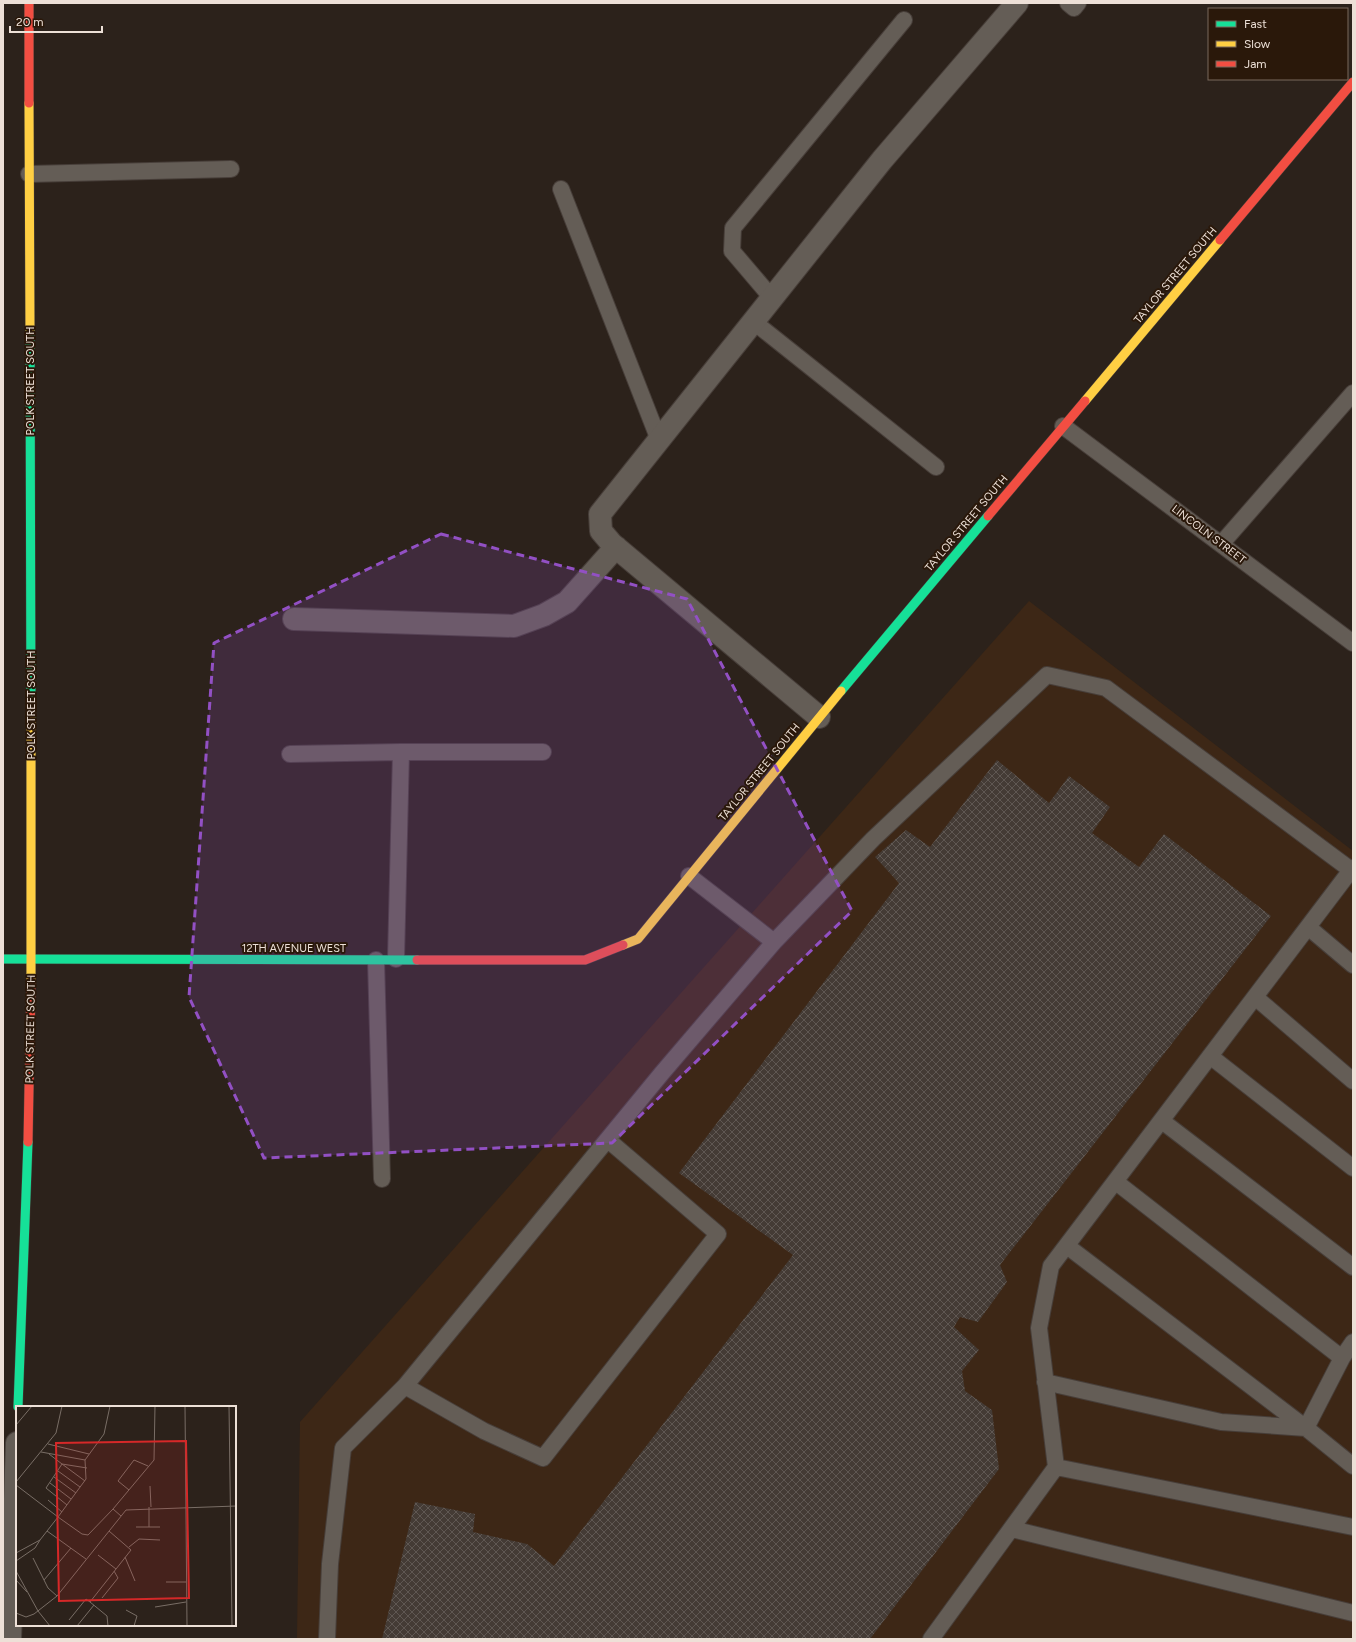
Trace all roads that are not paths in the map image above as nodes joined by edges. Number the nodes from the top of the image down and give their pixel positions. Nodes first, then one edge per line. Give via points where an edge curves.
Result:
1 (29, 3) edge
2 (1017, 3) edge
3 (1068, 3) edge
4 (1078, 3) edge
5 (904, 20) dead end
6 (1353, 82) edge
7 (231, 169) dead end
8 (29, 174) junction
9 (561, 190) dead end
10 (772, 298) junction
11 (754, 322) junction
12 (1353, 393) edge
13 (1063, 426) junction
14 (660, 440) junction
15 (936, 467) dead end
16 (1222, 544) junction
17 (616, 547) junction
18 (294, 619) dead end
19 (1353, 643) edge
20 (819, 717) junction
21 (401, 752) junction
22 (543, 752) dead end
23 (290, 754) dead end
24 (1352, 870) edge
25 (689, 876) junction
26 (1308, 927) junction
27 (774, 942) junction
28 (3, 959) edge
29 (32, 959) junction
30 (396, 959) junction
31 (376, 960) junction
32 (585, 960) joint
33 (1353, 965) edge
34 (1256, 997) junction
35 (1210, 1056) junction
36 (1353, 1081) edge
37 (1162, 1121) junction
38 (608, 1140) junction
39 (1353, 1168) edge
40 (382, 1180) dead end
41 (1116, 1182) junction
42 (1067, 1246) junction
43 (1353, 1267) edge
44 (1353, 1342) edge
45 (1342, 1358) junction
46 (1045, 1382) junction
47 (405, 1386) junction
48 (18, 1406) edge
49 (1306, 1428) junction
50 (1353, 1466) edge
51 (1056, 1467) junction
52 (16, 1471) edge
53 (1353, 1527) edge
54 (1012, 1529) junction
55 (1353, 1613) edge
56 (10, 1639) edge
57 (327, 1639) edge
58 (931, 1639) edge

1 - 8 street, POLK STREET SOUTH
2 - 10 street via 882,160
3 - 4 lane via 1074,8
5 - 10 lane via 733,228 732,251
6 - 13 street, TAYLOR STREET SOUTH
7 - 8 lane
8 - 29 street, POLK STREET SOUTH
9 - 14 lane
10 - 11 street
11 - 14 street
11 - 15 lane
12 - 16 lane
13 - 16 lane, LINCOLN STREET
13 - 20 street, TAYLOR STREET SOUTH
14 - 17 street via 600,514 602,531
16 - 19 lane, LINCOLN STREET
17 - 18 street via 567,602 544,615 514,626
17 - 20 street
20 - 25 street, TAYLOR STREET SOUTH
21 - 22 lane
21 - 23 lane
21 - 30 lane
24 - 26 lane
24 - 27 lane via 1106,688 1047,675 874,840
25 - 27 lane
25 - 32 street, TAYLOR STREET SOUTH via 638,939
26 - 33 lane
26 - 34 lane
27 - 38 lane
28 - 29 street, 12TH AVENUE WEST
29 - 31 street, 12TH AVENUE WEST
29 - 48 street, POLK STREET SOUTH
30 - 31 street, 12TH AVENUE WEST
30 - 32 street, 12TH AVENUE WEST
31 - 40 lane
34 - 35 lane
34 - 36 lane
35 - 37 lane
35 - 39 lane
37 - 41 lane
37 - 43 lane
38 - 47 lane
38 - 47 lane via 718,1234 543,1458 484,1431
41 - 42 lane
41 - 45 lane
42 - 46 lane via 1051,1266 1039,1328
42 - 49 lane
44 - 45 lane
45 - 49 lane
46 - 49 lane via 1221,1422
46 - 51 lane
47 - 57 lane via 343,1448 330,1564
49 - 50 lane
51 - 53 lane
51 - 54 lane
52 - 56 street
54 - 55 lane
54 - 58 lane

